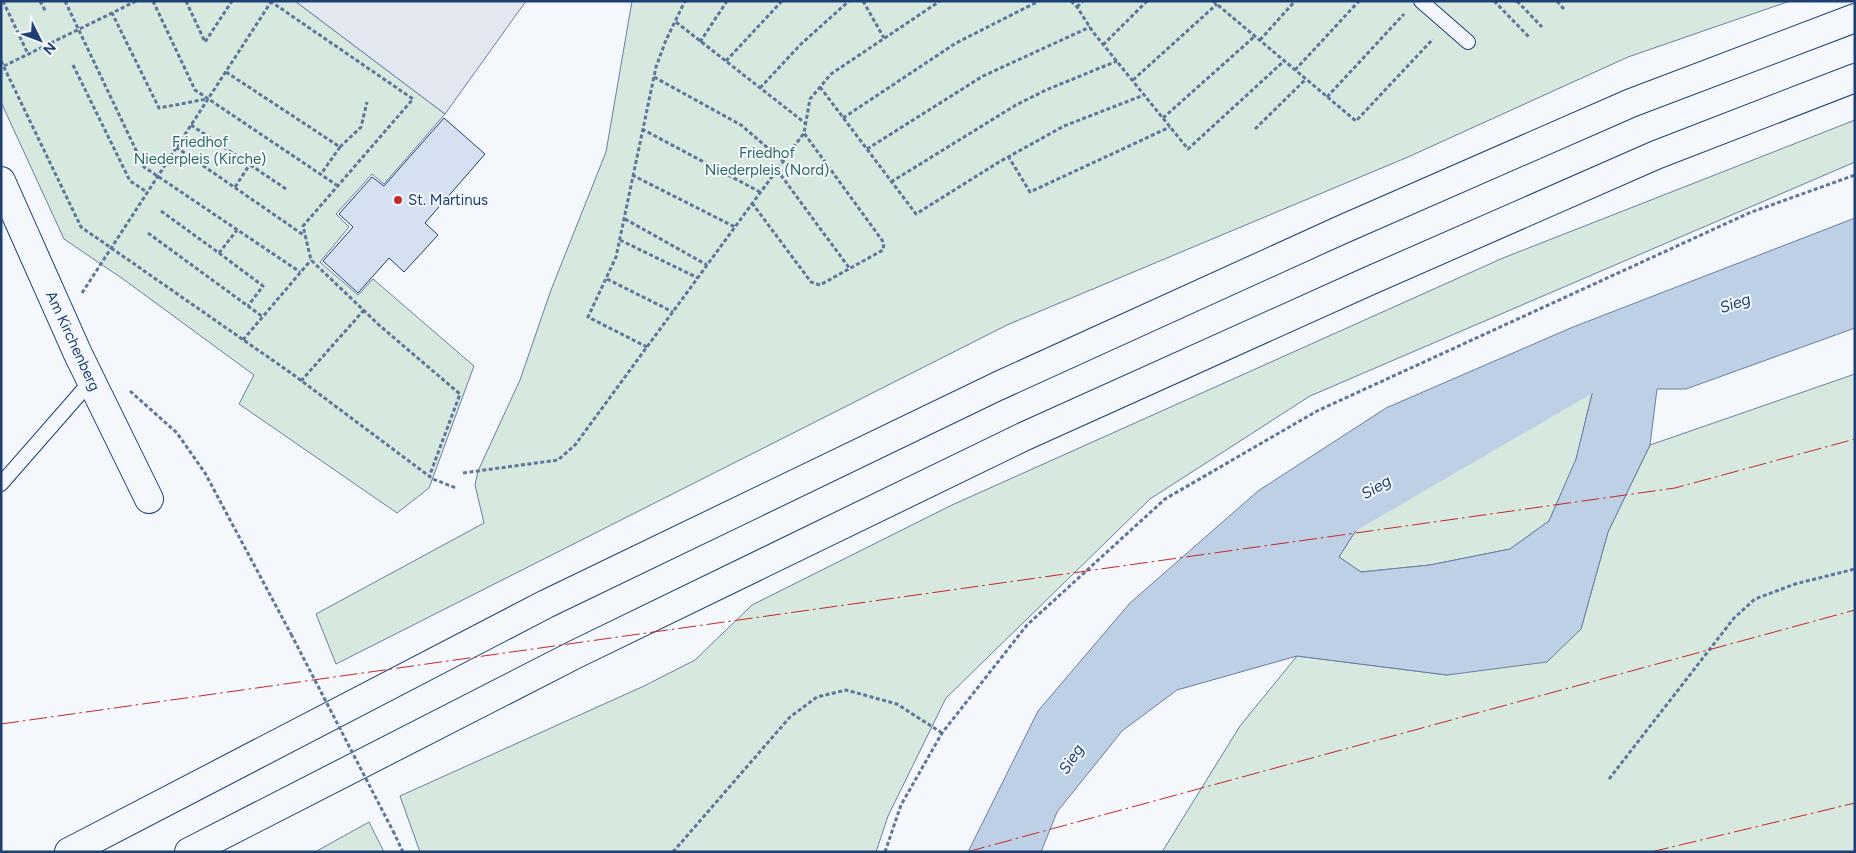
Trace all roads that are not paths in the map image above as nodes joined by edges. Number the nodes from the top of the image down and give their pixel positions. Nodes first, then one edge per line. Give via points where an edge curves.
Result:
1 (1416, 5) edge
2 (1855, 18) edge
3 (1468, 42) dead end
4 (1855, 78) edge
5 (1, 181) edge
6 (7, 204) edge
7 (91, 381) junction
8 (1, 484) edge
9 (149, 499) dead end
10 (69, 852) edge
11 (189, 852) edge

1 - 3 lane
2 - 10 main road via 1631,104 1341,230 998,386 546,604
4 - 11 main road via 1647,159 1025,436 576,654
5 - 6 main road, Am Kirchenberg
6 - 7 main road, Am Kirchenberg
7 - 8 lane
7 - 9 main road, Am Kirchenberg

